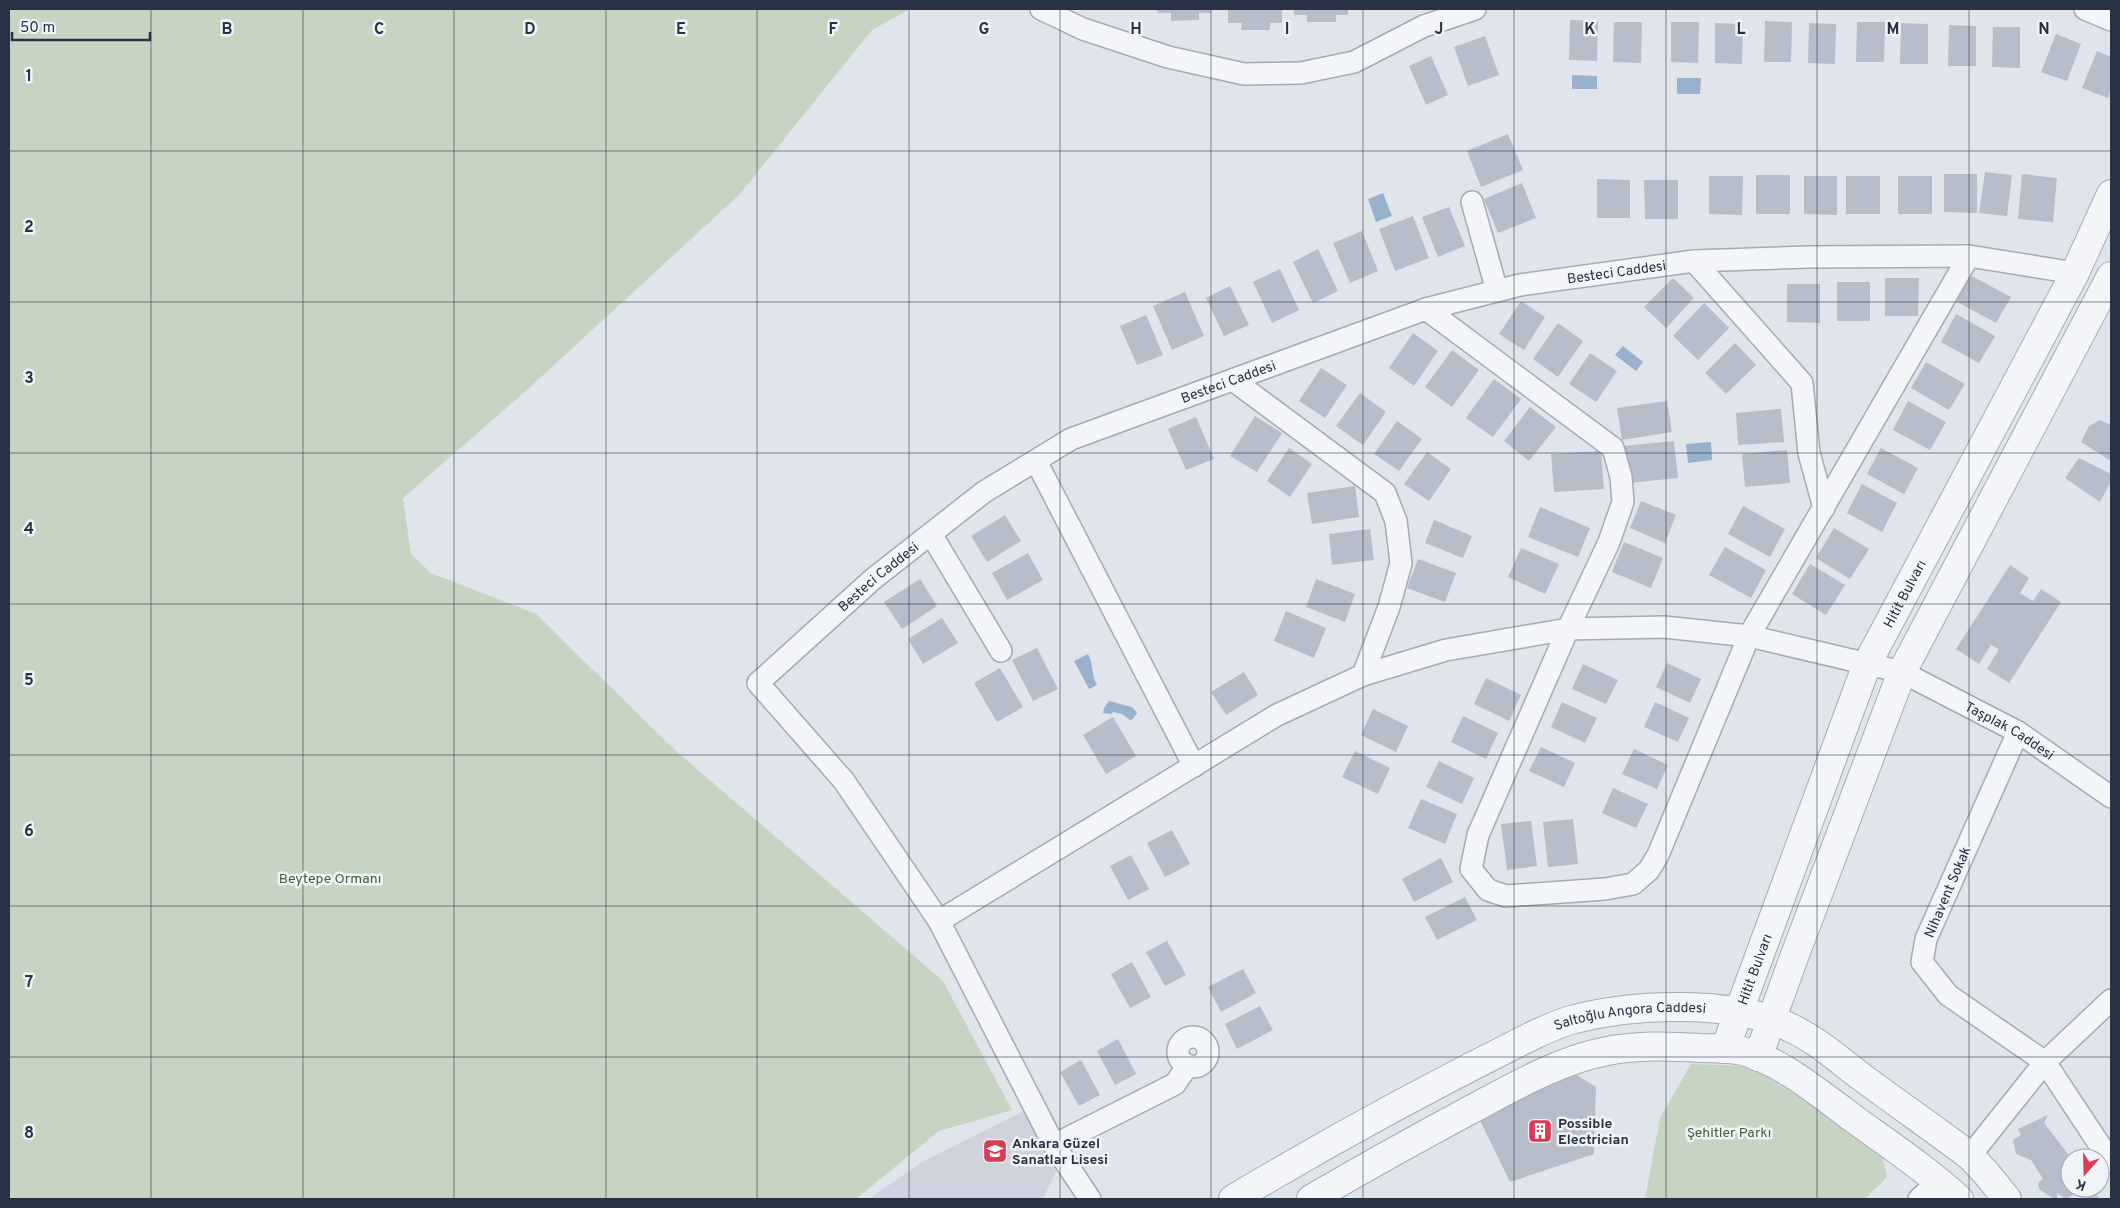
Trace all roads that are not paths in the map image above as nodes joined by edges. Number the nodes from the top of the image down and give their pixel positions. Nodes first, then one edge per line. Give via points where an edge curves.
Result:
1 (1041, 9) edge
2 (1474, 9) edge
3 (2085, 9) edge
4 (2111, 20) edge
5 (2111, 194) edge
6 (1472, 202) dead end
7 (1969, 256) junction
8 (1694, 261) junction
9 (2075, 273) junction
10 (2110, 282) edge
11 (1497, 291) junction
12 (1426, 309) junction
13 (1234, 380) junction
14 (1036, 460) junction
15 (1824, 508) junction
16 (931, 534) junction
17 (1568, 628) junction
18 (1749, 636) junction
19 (1001, 651) dead end
20 (1867, 664) junction
21 (1902, 672) junction
22 (1363, 675) junction
23 (2018, 732) junction
24 (1194, 766) junction
25 (2111, 797) edge
26 (939, 921) junction
27 (2111, 1000) edge
28 (1739, 1011) junction
29 (1771, 1019) junction
30 (1725, 1049) junction
31 (1758, 1057) junction
32 (2045, 1062) junction
33 (1188, 1066) dead end
34 (1054, 1145) junction
35 (1970, 1156) junction
36 (2111, 1162) edge
37 (1939, 1181) junction
38 (1090, 1199) edge
39 (1233, 1199) edge
40 (1311, 1199) edge
41 (1918, 1199) edge
42 (1959, 1199) edge
43 (2007, 1199) edge

1 - 2 street via 1083,29 1168,57 1244,74 1301,73 1354,62 1424,26
3 - 4 street
5 - 9 street, Hitit Bulvarı
6 - 11 street
7 - 8 street, Besteci Caddesi
7 - 9 street, Besteci Caddesi
7 - 15 street
8 - 11 street, Besteci Caddesi
8 - 15 street via 1802,383 1809,453
9 - 10 street
9 - 20 street, Hitit Bulvarı
10 - 21 street
11 - 12 street, Besteci Caddesi
12 - 13 street, Besteci Caddesi
12 - 17 street via 1613,448 1622,477 1623,502 1609,542
13 - 14 street, Besteci Caddesi via 1071,439
13 - 22 street via 1385,493 1396,521 1401,563 1389,607
14 - 16 street, Besteci Caddesi via 984,492
14 - 24 street
15 - 18 street
16 - 19 street
16 - 26 street, Besteci Caddesi via 873,579 758,683 844,782
17 - 18 street, Taşplak Caddesi via 1664,627
17 - 18 street via 1478,836 1471,869 1488,890 1506,896 1633,884 1649,870
17 - 22 street, Taşplak Caddesi via 1446,650
18 - 20 street, Taşplak Caddesi
20 - 21 street, Taşplak Caddesi
20 - 28 street, Hitit Bulvarı
21 - 23 street, Taşplak Caddesi
21 - 29 street
22 - 24 street, Taşplak Caddesi via 1277,715
23 - 25 street, Taşplak Caddesi
23 - 32 street, Nihavent Sokak via 1926,939 1922,962 1948,995
24 - 26 street, Taşplak Caddesi
26 - 34 street
27 - 32 street
28 - 29 street, Saltoğlu Angora Caddesi
28 - 30 street, Hitit Bulvarı
28 - 39 street, Saltoğlu Angora Caddesi via 1699,1008 1632,1010 1602,1013 1559,1024 1482,1061
29 - 31 street
29 - 35 street, Saltoğlu Angora Caddesi via 1793,1028 1822,1047
30 - 31 street, Saltoğlu Angora Caddesi
30 - 40 street, Saltoğlu Angora Caddesi via 1641,1046 1606,1051 1570,1062 1482,1103
31 - 37 street, Saltoğlu Angora Caddesi via 1821,1094
32 - 35 street
32 - 36 street
33 - 34 street via 1175,1084
34 - 38 street
35 - 37 street
35 - 43 street, Saltoğlu Angora Caddesi
37 - 41 street
37 - 42 street, Saltoğlu Angora Caddesi

